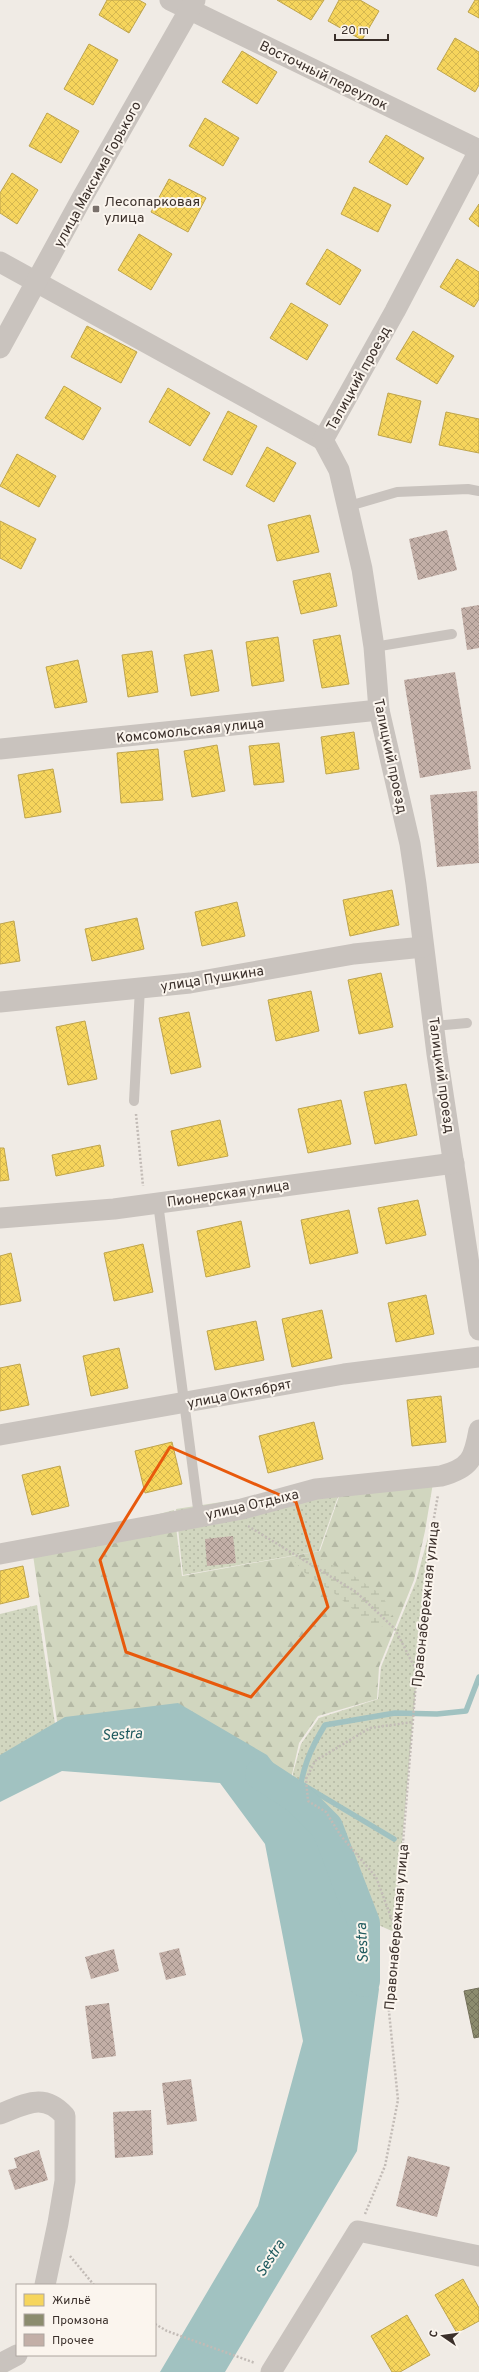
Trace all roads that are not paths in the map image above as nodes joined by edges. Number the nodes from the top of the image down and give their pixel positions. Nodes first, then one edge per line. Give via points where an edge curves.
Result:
1 (170, 0) edge
2 (192, 5) edge
3 (479, 150) edge
4 (0, 262) edge
5 (37, 283) junction
6 (0, 348) edge
7 (323, 440) junction
8 (479, 491) edge
9 (349, 506) junction
10 (452, 634) dead end
11 (374, 647) junction
12 (379, 710) junction
13 (0, 749) edge
14 (423, 947) junction
15 (140, 988) junction
16 (0, 1002) edge
17 (466, 1023) dead end
18 (434, 1026) junction
19 (134, 1101) road end
20 (454, 1163) junction
21 (151, 1204) junction
22 (0, 1218) edge
23 (479, 1330) edge
24 (479, 1357) edge
25 (184, 1403) junction
26 (479, 1430) edge
27 (0, 1435) edge
28 (199, 1516) junction
29 (0, 1554) edge
30 (0, 2114) edge
31 (479, 2256) edge
32 (45, 2284) edge
33 (16, 2356) edge
34 (0, 2364) edge
35 (271, 2372) edge

1 - 2 street, Восточный переулок
2 - 3 street, Восточный переулок
2 - 5 street, улица Максима Горького via 82,198
3 - 7 street, Талицкий проезд via 395,311
4 - 5 street
5 - 6 street, улица Максима Горького
5 - 7 street
7 - 9 street, Талицкий проезд via 339,470
8 - 9 lane via 468,489 397,492
9 - 11 street, Талицкий проезд
10 - 11 lane
11 - 12 street, Талицкий проезд
12 - 13 street, Комсомольская улица
12 - 14 street, Талицкий проезд via 410,844
14 - 15 street, улица Пушкина via 354,954 190,983
14 - 18 street, Талицкий проезд
15 - 16 street, улица Пушкина
15 - 19 lane
17 - 18 lane
18 - 20 street, Талицкий проезд
20 - 21 street, Пионерская улица
20 - 23 street, Талицкий проезд
21 - 22 street, Пионерская улица
21 - 25 lane
24 - 25 street, улица Октябрят via 344,1374
25 - 27 street, улица Октябрят
25 - 28 lane
26 - 28 street, улица Отдыха via 474,1456 457,1472 441,1476 316,1489 242,1509
28 - 29 street, улица Отдыха
30 - 32 street via 27,2104 45,2102 56,2105 65,2116 65,2181
31 - 35 street via 358,2231
33 - 34 street

